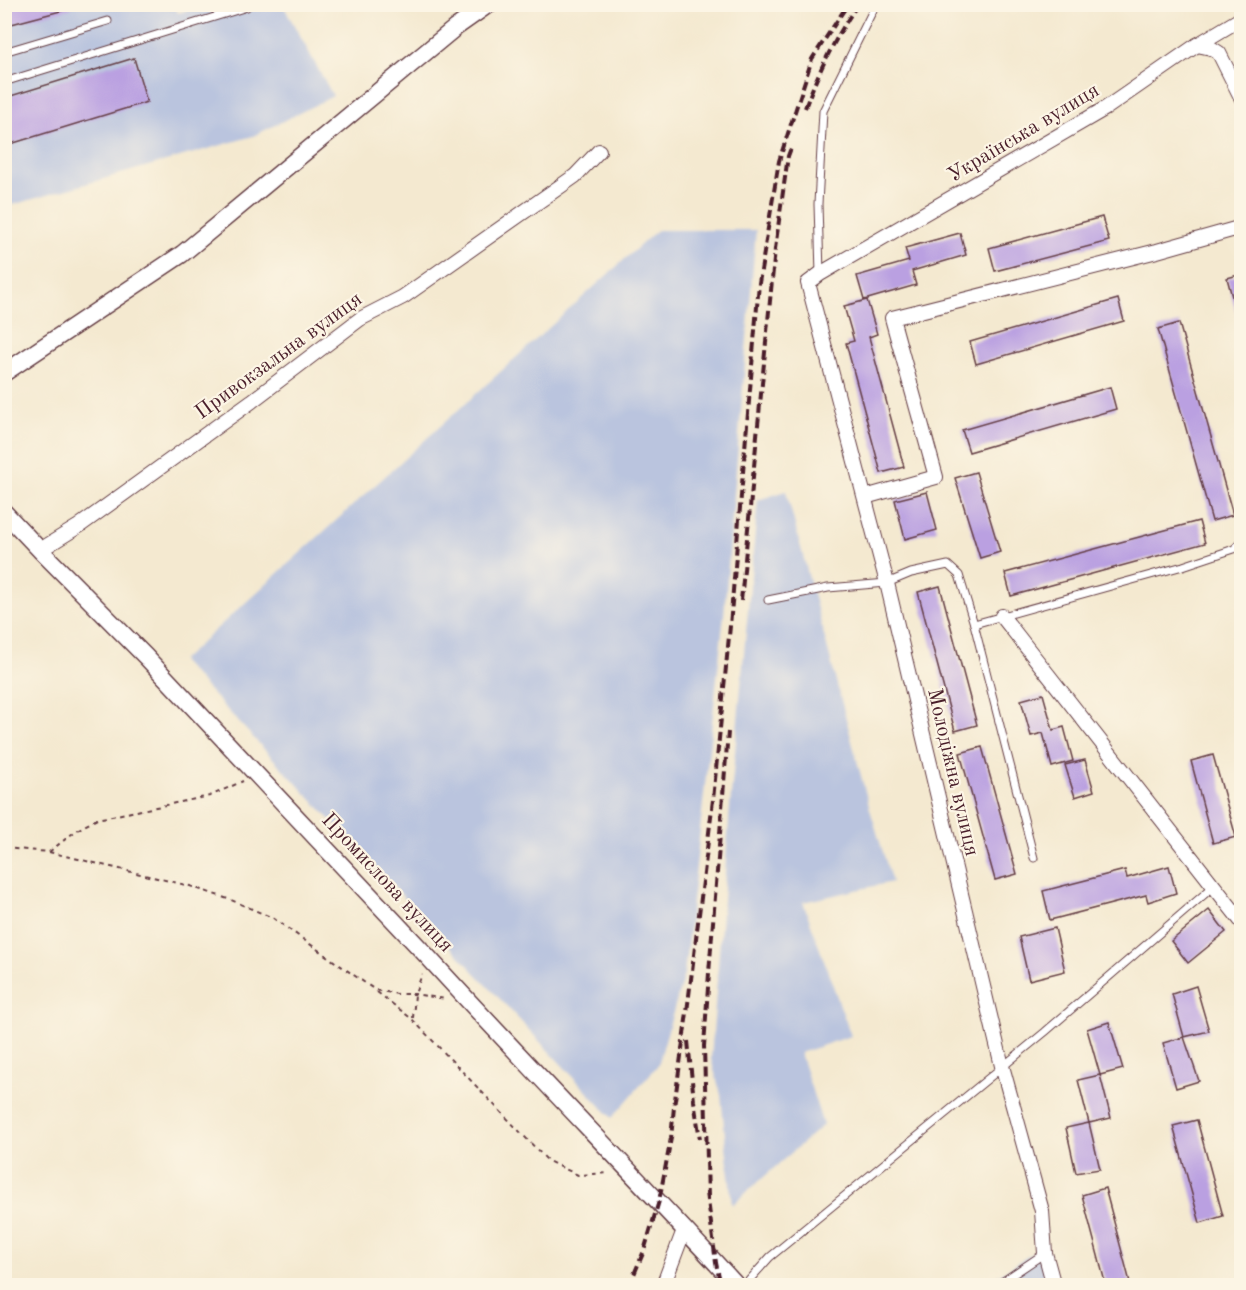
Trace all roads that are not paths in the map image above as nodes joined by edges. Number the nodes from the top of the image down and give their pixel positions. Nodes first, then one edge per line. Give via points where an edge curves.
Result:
1 (489, 4) edge
2 (876, 4) edge
3 (247, 7) dead end
4 (1242, 18) edge
5 (108, 21) dead end
6 (1197, 45) junction
7 (4, 52) edge
8 (4, 82) edge
9 (1242, 99) edge
10 (599, 151) dead end
11 (1242, 226) edge
12 (820, 274) junction
13 (4, 373) edge
14 (865, 497) junction
15 (4, 512) edge
16 (1242, 542) edge
17 (40, 550) junction
18 (888, 583) junction
19 (768, 600) dead end
20 (1002, 616) junction
21 (974, 624) junction
22 (1034, 858) dead end
23 (1214, 886) junction
24 (1242, 922) edge
25 (1002, 1066) junction
26 (684, 1230) junction
27 (1045, 1253) junction
28 (663, 1286) edge
29 (737, 1286) edge
30 (744, 1286) edge
31 (996, 1286) edge
32 (1054, 1286) edge

1 - 13 street via 182,254
2 - 12 lane via 823,111 818,204
3 - 8 lane
4 - 6 street, Українська вулиця
5 - 7 lane
6 - 9 street via 1219,53
6 - 12 street, Українська вулиця via 1106,108
10 - 17 street, Привокзальна вулиця via 575,176 404,297 360,319 233,415
11 - 14 street via 892,318 936,477
12 - 14 street, Молодіжна вулиця via 808,283
14 - 18 street, Молодіжна вулиця
15 - 17 street, Промислова вулиця
16 - 20 lane via 1234,549 1183,566
17 - 26 street, Промислова вулиця via 146,657
18 - 19 lane via 828,588
18 - 21 lane via 948,564 959,575
18 - 25 street, Молодіжна вулиця
20 - 21 lane
20 - 23 street
21 - 22 lane
23 - 24 street
23 - 25 lane
25 - 27 street, Молодіжна вулиця via 1042,1210
25 - 30 lane via 770,1257
26 - 28 street
26 - 29 street, Промислова вулиця
27 - 31 lane
27 - 32 street, Молодіжна вулиця

